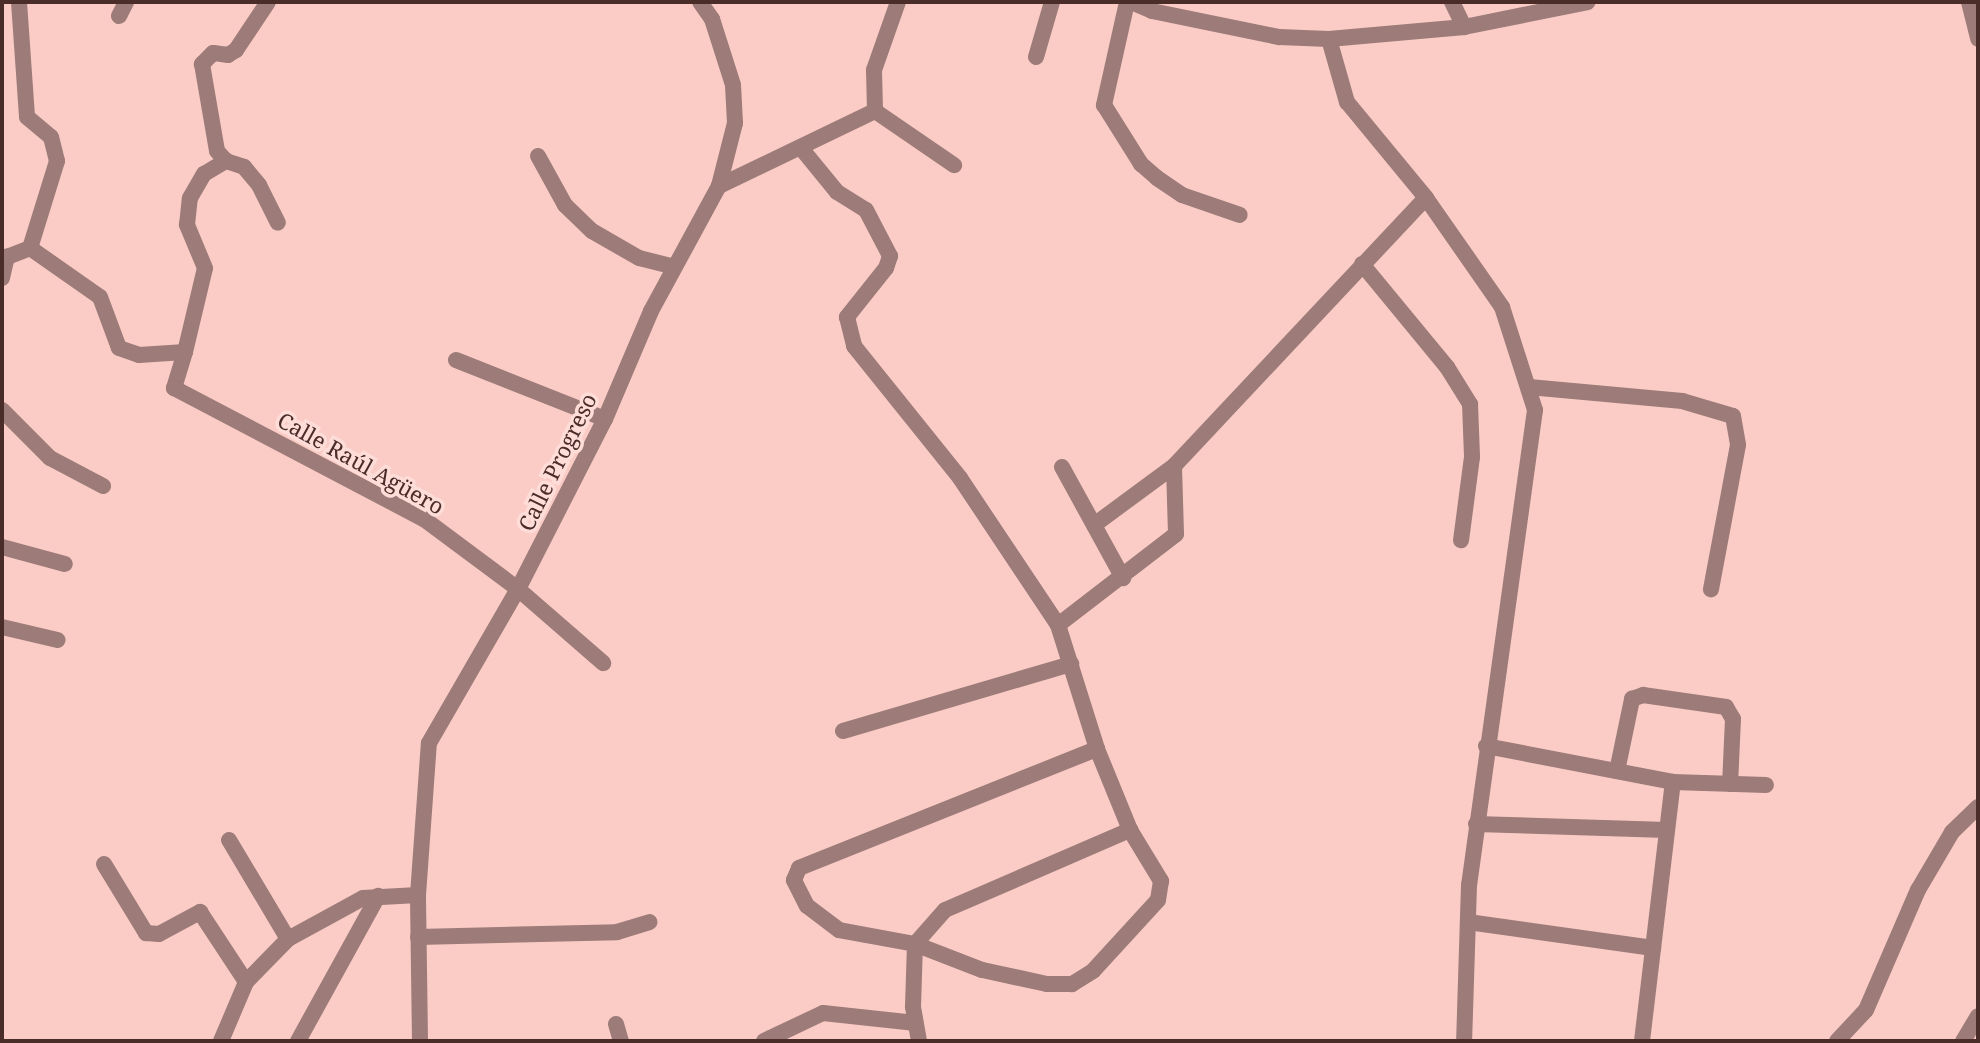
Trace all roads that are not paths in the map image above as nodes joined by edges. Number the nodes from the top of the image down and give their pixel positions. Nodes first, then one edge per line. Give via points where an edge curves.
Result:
1 (19, 2) edge
2 (268, 2) edge
3 (700, 2) edge
4 (898, 2) edge
5 (1052, 2) edge
6 (1129, 2) edge
7 (1452, 2) edge
8 (1588, 2) edge
9 (1969, 2) edge
10 (1464, 27) junction
11 (1329, 39) junction
12 (1978, 39) edge
13 (1036, 57) dead end
14 (875, 111) junction
15 (801, 148) junction
16 (538, 156) dead end
17 (226, 161) junction
18 (954, 165) dead end
19 (719, 186) junction
20 (1426, 198) junction
21 (1240, 215) dead end
22 (278, 223) dead end
23 (30, 248) junction
24 (1362, 264) junction
25 (674, 267) junction
26 (2, 278) edge
27 (185, 352) junction
28 (456, 360) dead end
29 (1529, 387) junction
30 (2, 410) edge
31 (605, 419) junction
32 (1174, 466) junction
33 (1062, 467) dead end
34 (103, 486) dead end
35 (1094, 525) junction
36 (1461, 540) dead end
37 (2, 547) edge
38 (65, 564) dead end
39 (1123, 578) junction
40 (518, 589) junction
41 (1711, 589) dead end
42 (1058, 625) junction
43 (2, 627) edge
44 (58, 640) dead end
45 (603, 663) dead end
46 (1071, 664) junction
47 (843, 731) dead end
48 (1486, 746) junction
49 (1097, 749) junction
50 (1617, 771) junction
51 (1673, 782) junction
52 (1730, 784) junction
53 (1766, 785) dead end
54 (1978, 807) edge
55 (1476, 824) junction
56 (1130, 830) junction
57 (1667, 830) junction
58 (229, 840) dead end
59 (104, 864) dead end
60 (418, 895) junction
61 (378, 896) junction
62 (649, 922) dead end
63 (1468, 922) junction
64 (418, 937) junction
65 (288, 939) junction
66 (915, 944) junction
67 (1653, 948) junction
68 (246, 982) junction
69 (1978, 1016) edge
70 (915, 1023) junction
71 (616, 1024) dead end
72 (221, 1041) edge
73 (298, 1041) edge
74 (420, 1041) edge
75 (621, 1041) edge
76 (764, 1041) edge
77 (919, 1041) edge
78 (1464, 1041) edge
79 (1642, 1041) edge
80 (1837, 1041) edge
81 (1963, 1041) edge

1 - 23 street via 27,117 51,137 57,161
2 - 17 street via 236,50 213,53 202,64 217,151
3 - 19 street, Calle Progreso via 724,48 733,85 735,123
4 - 14 street via 874,70
5 - 13 street
6 - 11 street via 1279,37
6 - 21 street via 1104,105 1141,164 1157,178 1182,195
7 - 10 street
8 - 10 street
9 - 12 street
10 - 11 street
11 - 20 street via 1347,102
14 - 15 street
14 - 18 street
15 - 19 street
15 - 42 street via 837,192 866,210 890,256 847,317 854,346 960,478
16 - 25 street via 565,205 592,231 639,258
17 - 22 street via 244,167
17 - 27 street via 204,174 190,198 187,225 205,268
19 - 25 street, Calle Progreso
20 - 24 street
20 - 29 street via 1502,307
23 - 26 street via 7,257
23 - 27 street via 100,297 119,348 139,355
24 - 32 street
24 - 36 street via 1447,367 1470,404 1472,457
25 - 31 street, Calle Progreso
27 - 40 street, Calle Raúl Agüero via 174,388 424,519
28 - 31 street
29 - 41 street via 1682,401 1733,416 1738,445
29 - 48 street via 1535,410 1530,463 1512,543
30 - 34 street via 50,458
31 - 40 street, Calle Progreso
32 - 35 street
32 - 39 street via 1176,534
33 - 35 street
35 - 39 street
37 - 38 street
39 - 42 street
40 - 45 street, Calle Raúl Agüero
40 - 60 street, Calle Progreso via 429,743
42 - 46 street
43 - 44 street
46 - 47 street
46 - 49 street
48 - 50 street
48 - 55 street
49 - 56 street
49 - 66 street via 799,868 794,880 807,906 839,930
50 - 51 street
50 - 52 street via 1632,699 1643,695 1726,707 1733,719
51 - 52 street
51 - 57 street
52 - 53 street
54 - 80 street via 1952,832 1918,890 1866,1010
55 - 57 street
55 - 63 street
56 - 66 street via 945,910
56 - 66 street via 1157,867 1158,900 1093,971 1072,984 982,970
57 - 67 street
58 - 65 street
59 - 68 street via 146,933 159,934 200,912
60 - 61 street
60 - 64 street, Calle Progreso
61 - 65 street via 363,898
61 - 73 street
62 - 64 street via 617,932
63 - 67 street
63 - 78 street
64 - 74 street, Calle Progreso
65 - 68 street
66 - 70 street
67 - 79 street
68 - 72 street
69 - 81 street
70 - 76 street via 823,1013
70 - 77 street
71 - 75 street

